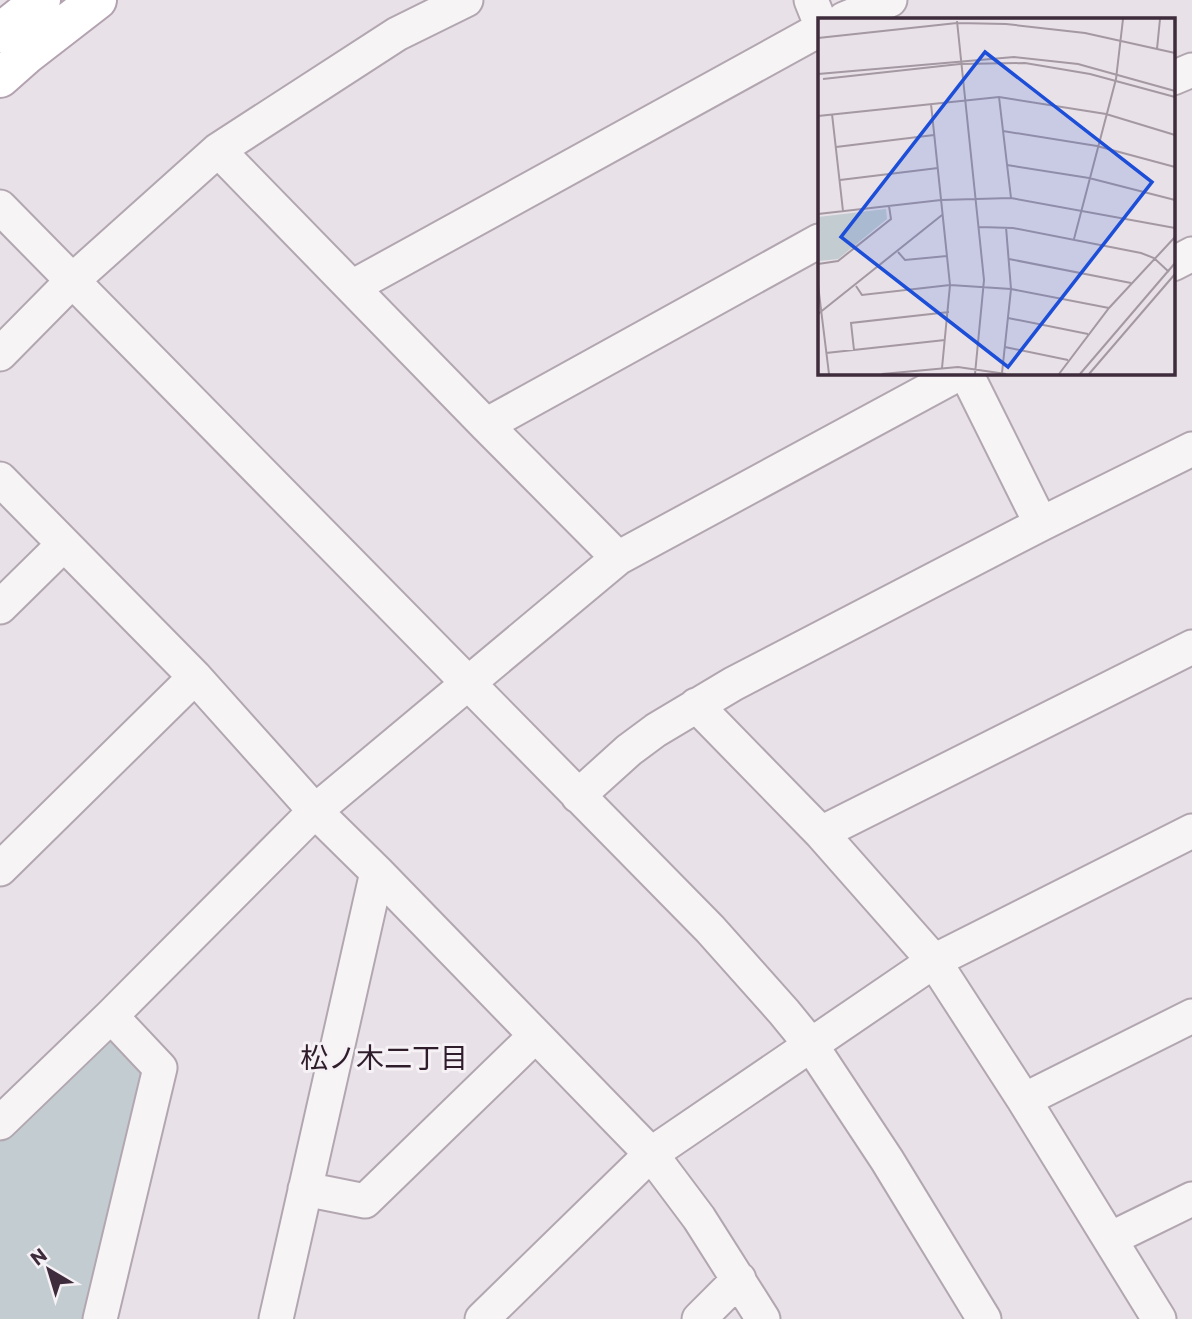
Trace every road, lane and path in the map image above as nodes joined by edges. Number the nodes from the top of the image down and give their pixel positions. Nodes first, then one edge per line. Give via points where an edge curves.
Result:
1 (41, 0) edge
2 (97, 0) edge
3 (466, 0) edge
4 (811, 0) edge
5 (890, 0) edge
6 (818, 18) edge
7 (846, 18) edge
8 (818, 31) edge
9 (0, 33) edge
10 (1192, 70) edge
11 (0, 78) edge
12 (1174, 78) edge
13 (218, 150) junction
14 (0, 207) edge
15 (818, 242) edge
16 (1192, 254) edge
17 (1174, 263) edge
18 (73, 280) junction
19 (352, 287) junction
20 (0, 354) edge
21 (958, 374) edge
22 (966, 374) edge
23 (486, 425) junction
24 (1192, 449) edge
25 (0, 479) edge
26 (1041, 524) junction
27 (64, 544) junction
28 (618, 558) junction
29 (0, 607) edge
30 (1192, 647) edge
31 (195, 677) junction
32 (467, 683) junction
33 (696, 705) junction
34 (579, 796) junction
35 (316, 811) junction
36 (1192, 831) edge
37 (821, 833) junction
38 (0, 869) edge
39 (377, 872) junction
40 (934, 961) junction
41 (111, 1016) junction
42 (1192, 1016) edge
43 (536, 1036) junction
44 (811, 1045) junction
45 (1024, 1100) junction
46 (0, 1123) edge
47 (651, 1154) junction
48 (306, 1189) junction
49 (1192, 1199) edge
50 (1110, 1239) junction
51 (739, 1279) junction
52 (100, 1319) edge
53 (276, 1319) edge
54 (482, 1319) edge
55 (699, 1319) edge
56 (763, 1319) edge
57 (984, 1319) edge
58 (1159, 1319) edge

1 - 9 main road
2 - 11 main road
3 - 13 street via 397,34
4 - 6 street
5 - 7 street
8 - 19 street
10 - 12 street
13 - 18 street
13 - 19 street
14 - 18 street
15 - 23 street
16 - 17 street
18 - 20 street
18 - 32 street
19 - 23 street
21 - 28 street
22 - 26 street
23 - 28 street
24 - 26 street
25 - 27 street
26 - 33 street
27 - 29 street
27 - 31 street
28 - 32 street
30 - 37 street
31 - 35 street
31 - 38 street
32 - 34 street
32 - 35 street
33 - 34 street via 629,750
33 - 37 street
34 - 44 street via 710,929
35 - 39 street
35 - 41 street
36 - 40 street
37 - 40 street
39 - 43 street
39 - 48 street
40 - 44 street
40 - 45 street
41 - 46 street
41 - 52 street via 160,1068
42 - 45 street
43 - 47 street
43 - 48 street via 365,1201
44 - 47 street
44 - 57 street
45 - 50 street
47 - 51 street
47 - 54 street
48 - 53 street
49 - 50 street
50 - 58 street
51 - 55 street
51 - 56 street

